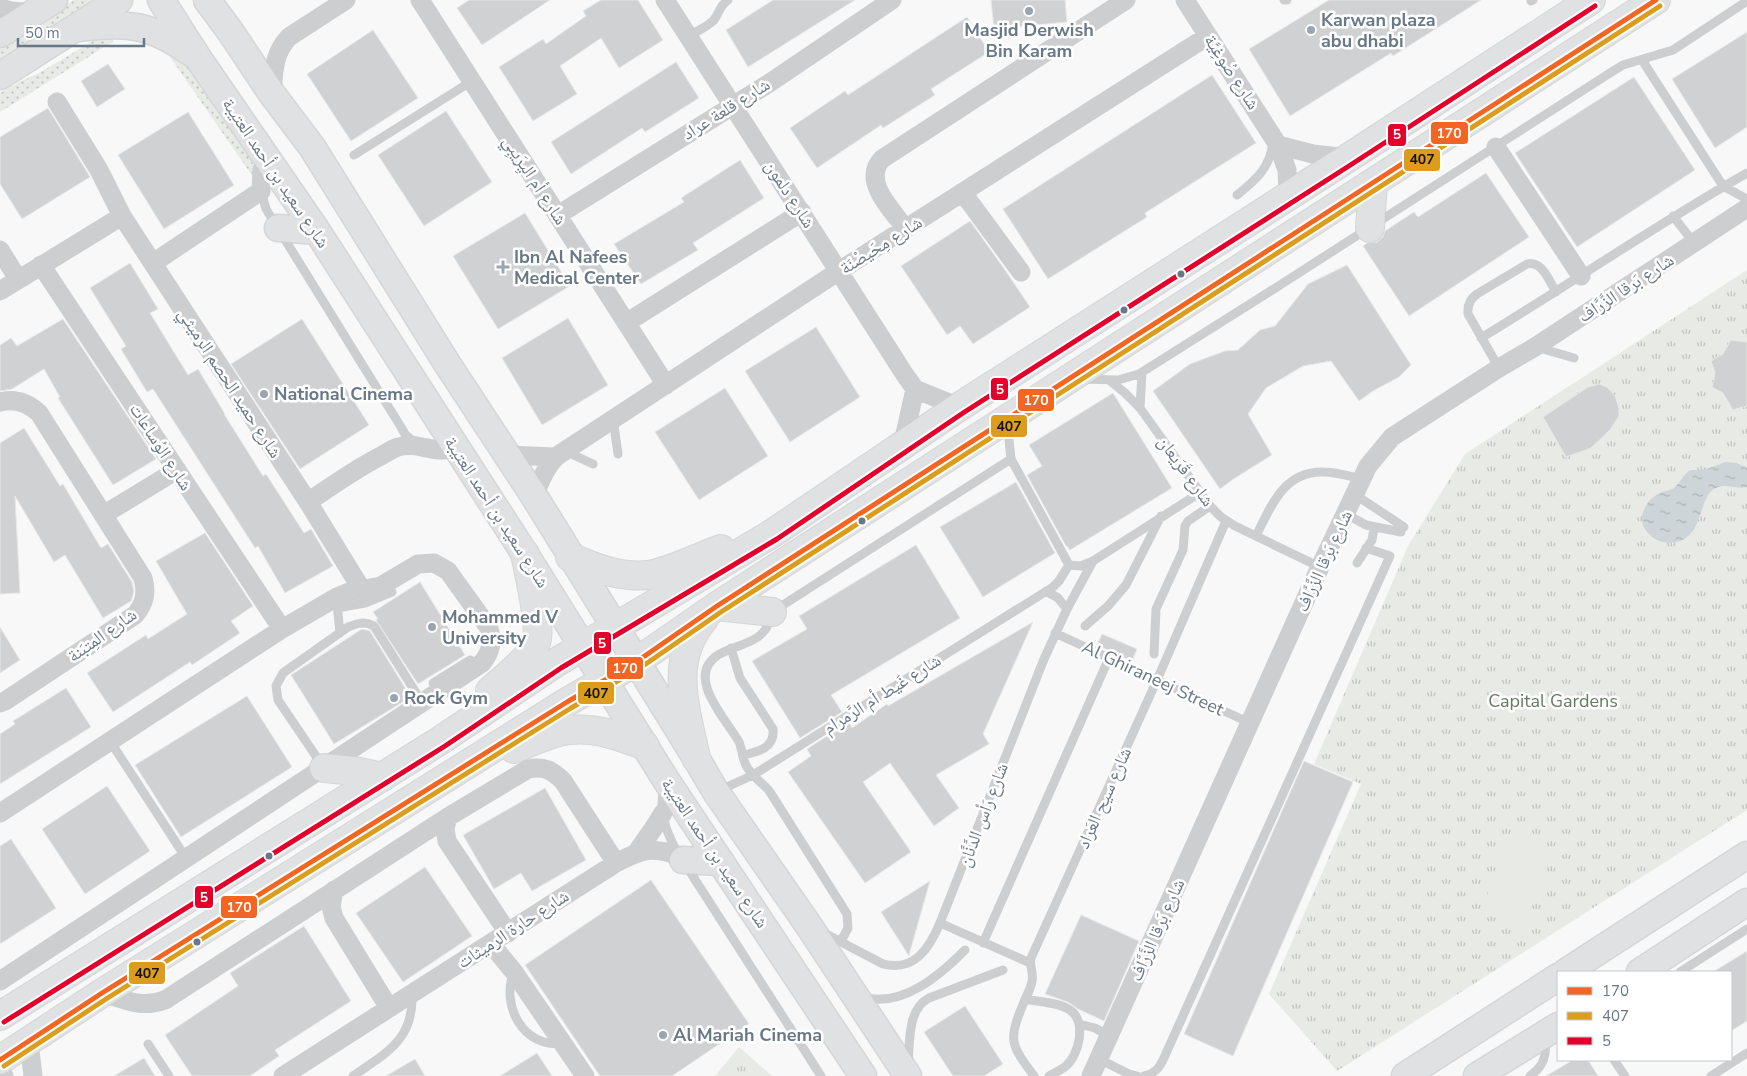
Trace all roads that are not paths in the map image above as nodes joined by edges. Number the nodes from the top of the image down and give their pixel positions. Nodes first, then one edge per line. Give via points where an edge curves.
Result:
1 (54, 0) edge
2 (119, 0) edge
3 (161, 0) edge
4 (207, 0) edge
5 (229, 0) edge
6 (346, 0) edge
7 (420, 0) edge
8 (665, 0) edge
9 (728, 0) edge
10 (892, 0) edge
11 (1126, 0) edge
12 (1185, 0) edge
13 (1591, 0) edge
14 (1656, 0) edge
15 (1747, 2) edge
16 (0, 8) edge
17 (32, 14) junction
18 (76, 28) junction
19 (230, 31) junction
20 (0, 34) edge
21 (689, 36) junction
22 (1208, 36) junction
23 (198, 58) junction
24 (1642, 60) junction
25 (0, 76) edge
26 (472, 81) junction
27 (272, 94) junction
28 (57, 102) dead end
29 (733, 105) junction
30 (1276, 140) junction
31 (1496, 147) junction
32 (354, 155) dead end
33 (267, 158) junction
34 (1348, 158) junction
35 (1747, 173) edge
36 (1373, 183) junction
37 (1723, 186) junction
38 (261, 191) junction
39 (963, 193) junction
40 (1236, 196) dead end
41 (1288, 196) junction
42 (1747, 199) edge
43 (1747, 208) edge
44 (802, 212) junction
45 (122, 216) junction
46 (558, 216) junction
47 (1673, 216) junction
48 (278, 228) junction
49 (1370, 228) junction
50 (906, 229) junction
51 (317, 231) junction
52 (1694, 243) junction
53 (0, 250) edge
54 (153, 263) junction
55 (41, 265) junction
56 (839, 271) junction
57 (1021, 272) dead end
58 (1582, 276) junction
59 (18, 280) junction
60 (0, 291) edge
61 (1556, 292) junction
62 (626, 323) junction
63 (1481, 338) junction
64 (1535, 347) junction
65 (1574, 358) dead end
66 (1499, 368) junction
67 (1142, 372) junction
68 (1070, 379) junction
69 (1108, 380) junction
70 (666, 384) junction
71 (915, 389) junction
72 (0, 402) edge
73 (959, 407) junction
74 (1140, 408) junction
75 (1018, 412) junction
76 (613, 419) junction
77 (903, 443) junction
78 (419, 446) junction
79 (456, 448) junction
80 (560, 454) junction
81 (618, 454) dead end
82 (507, 455) junction
83 (1011, 459) junction
84 (593, 464) dead end
85 (176, 470) junction
86 (1358, 486) junction
87 (1201, 492) junction
88 (534, 496) junction
89 (308, 502) junction
90 (1210, 506) junction
91 (1346, 514) junction
92 (103, 515) junction
93 (1161, 516) junction
94 (1226, 521) junction
95 (1374, 528) junction
96 (773, 533) junction
97 (1256, 536) junction
98 (1366, 548) junction
99 (526, 554) junction
100 (570, 557) junction
101 (1093, 560) junction
102 (1356, 563) dead end
103 (1069, 566) junction
104 (1320, 567) junction
105 (362, 590) junction
106 (1046, 591) junction
107 (392, 592) dead end
108 (337, 602) junction
109 (714, 608) junction
110 (1067, 609) junction
111 (772, 612) junction
112 (1085, 626) dead end
113 (614, 627) junction
114 (282, 629) junction
115 (340, 633) junction
116 (1056, 633) junction
117 (584, 646) junction
118 (491, 647) junction
119 (730, 648) junction
120 (1154, 654) dead end
121 (1109, 658) junction
122 (636, 662) junction
123 (1157, 680) junction
124 (604, 681) junction
125 (433, 683) dead end
126 (0, 703) edge
127 (423, 704) junction
128 (1251, 724) junction
129 (442, 740) junction
130 (110, 741) junction
131 (644, 746) junction
132 (743, 755) junction
133 (696, 758) junction
134 (324, 768) junction
135 (458, 770) junction
136 (753, 775) junction
137 (383, 777) junction
138 (666, 780) junction
139 (716, 792) junction
140 (0, 813) edge
141 (663, 813) junction
142 (448, 817) junction
143 (637, 852) junction
144 (1747, 855) edge
145 (186, 858) junction
146 (681, 858) junction
147 (721, 862) junction
148 (616, 863) junction
149 (334, 890) junction
150 (1747, 902) edge
151 (940, 923) junction
152 (809, 926) junction
153 (1747, 929) edge
154 (508, 932) junction
155 (841, 941) junction
156 (983, 942) junction
157 (491, 944) junction
158 (964, 950) dead end
159 (1030, 963) junction
160 (1003, 970) dead end
161 (1568, 971) edge
162 (1642, 971) edge
163 (1682, 971) edge
164 (1557, 978) edge
165 (0, 981) edge
166 (102, 993) junction
167 (412, 994) junction
168 (854, 995) junction
169 (1025, 999) junction
170 (389, 1008) junction
171 (0, 1016) edge
172 (1079, 1024) junction
173 (1550, 1030) edge
174 (1109, 1036) junction
175 (29, 1042) junction
176 (148, 1044) dead end
177 (1747, 1053) edge
178 (1099, 1059) junction
179 (0, 1060) edge
180 (1615, 1061) edge
181 (0, 1074) edge
182 (861, 1075) edge
183 (907, 1075) edge
184 (1132, 1075) edge
185 (4, 1076) edge
186 (33, 1076) edge
187 (169, 1076) edge
188 (283, 1076) edge
189 (352, 1076) edge
190 (586, 1076) edge
191 (821, 1076) edge
192 (1034, 1076) edge
193 (1049, 1076) edge
194 (1091, 1076) edge
195 (1144, 1076) edge
196 (1405, 1076) edge
197 (1477, 1076) edge
198 (1530, 1076) edge
199 (1625, 1076) edge
200 (1711, 1076) edge

1 - 17 main road
2 - 18 main road
3 - 23 main road, شارع سعيد بن أحمد العتيبة
4 - 19 main road, شارع سعيد بن أحمد العتيبة
5 - 19 main road
6 - 27 street via 289,36 282,44 275,63
7 - 26 street, شارع أم اليِرَيبِي
8 - 21 street, شارع دلمون
9 - 21 lane via 721,4 714,20
10 - 29 street, شارع قلعة عراد
11 - 50 street via 878,164 874,172 877,188
12 - 22 street, شارع صُوغِيَّة
13 - 34 main road
14 - 36 main road
15 - 24 lane via 1673,50
16 - 17 street
17 - 20 main road
18 - 23 main road via 108,24 142,27 172,39
18 - 25 main road
19 - 27 main road, شارع سعيد بن أحمد العتيبة
21 - 29 street, شارع دلمون
22 - 30 street, شارع صُوغِيَّة
22 - 39 street, شارع مِحَيصْنَة
23 - 33 main road, شارع سعيد بن أحمد العتيبة
24 - 31 lane via 1610,73
24 - 37 lane
26 - 32 lane
26 - 46 street, شارع أم اليِرَيبِي
27 - 82 main road, شارع سعيد بن أحمد العتيبة via 312,147
28 - 45 street, شارع حميد الحصم الرميثي via 99,170
29 - 44 street, شارع دلمون
29 - 46 street, شارع قلعة عراد
30 - 34 street via 1313,154
30 - 40 lane via 1270,160 1261,173
30 - 41 street, شارع صُوغِيَّة via 1287,170
31 - 49 lane
31 - 58 street, شارع بَرقا الزَّرَّاف
33 - 38 street via 262,170
33 - 51 main road, شارع سعيد بن أحمد العتيبة
34 - 41 main road
35 - 37 lane
36 - 49 main road
36 - 68 main road
37 - 42 lane
37 - 47 lane
38 - 48 lane via 266,209
38 - 54 street
39 - 50 street, شارع مِحَيصْنَة
39 - 57 street
41 - 73 main road
43 - 52 street, شارع بَرقا الزَّرَّاف
44 - 56 street, شارع دلمون
44 - 62 street
45 - 54 street, شارع حميد الحصم الرميثي
45 - 55 street
46 - 62 street, شارع أم اليِرَيبِي
47 - 52 lane
47 - 58 lane
48 - 51 main road
48 - 78 lane via 405,434
49 - 67 lane
50 - 56 street, شارع مِحَيصْنَة
51 - 79 main road, شارع سعيد بن أحمد العتيبة
52 - 64 street, شارع بَرقا الزَّرَّاف
53 - 59 street
54 - 89 street, شارع حميد الحصم الرميثي
55 - 59 street
55 - 85 street, شارع الوُساعات
56 - 70 street, شارع مِحَيصْنَة
56 - 71 street, شارع دلمون
58 - 61 lane
59 - 60 street
61 - 63 lane
61 - 63 lane via 1535,263 1526,264 1477,294 1467,309
62 - 70 street, شارع أم اليِرَيبِي
63 - 66 lane
64 - 65 lane
64 - 66 street, شارع بَرقا الزَّرَّاف
66 - 86 street, شارع بَرقا الزَّرَّاف via 1392,436 1368,466
67 - 69 lane
67 - 74 lane
68 - 69 lane
68 - 75 main road
69 - 74 lane, شارع قَرَيعان
70 - 76 street, شارع مِحَيصْنَة
71 - 73 street
71 - 77 street
72 - 92 street, شارع المِتبَنة via 23,402 39,413
73 - 77 main road
74 - 87 lane, شارع قَرَيعان
75 - 83 lane via 1009,440
75 - 109 main road
76 - 80 street, شارع مِحَيصْنَة
76 - 81 lane
77 - 96 main road
78 - 79 street via 437,451
78 - 89 street via 398,447 367,462
79 - 99 main road, شارع سعيد بن أحمد العتيبة
80 - 82 street
80 - 84 lane
80 - 88 street, شارع مِحَيصْنَة
82 - 88 main road, شارع سعيد بن أحمد العتيبة
83 - 103 lane
83 - 111 lane
85 - 92 street
85 - 114 street, شارع الوُساعات
86 - 91 street, شارع بَرقا الزَّرَّاف
86 - 95 lane via 1403,530
86 - 97 lane via 1321,472 1295,479 1276,497
87 - 90 lane, شارع قَرَيعان
87 - 93 lane
88 - 100 main road, شارع سعيد بن أحمد العتيبة
89 - 105 street, شارع حميد الحصم الرميثي
90 - 94 lane, شارع قَرَيعان
90 - 120 lane via 1185,526 1183,550 1156,609
91 - 95 lane
91 - 104 street, شارع بَرقا الزَّرَّاف
92 - 126 street, شارع المِتبَنة via 143,578 145,598 142,607 136,615
93 - 101 lane
93 - 112 lane via 1126,586
94 - 97 lane, شارع قَرَيعان
94 - 123 lane, شارع سيح العَراد
95 - 98 lane via 1374,536
96 - 100 main road via 649,574 618,574
96 - 113 main road
97 - 104 lane, شارع قَرَيعان
98 - 102 lane
98 - 195 lane via 1390,556 1160,1067
99 - 117 main road, شارع سعيد بن أحمد العتيبة
99 - 129 main road via 537,618 536,643 530,654
100 - 113 main road, شارع سعيد بن أحمد العتيبة
101 - 103 lane via 1081,566
101 - 110 lane, شارع رَأس الدَّنَّان
103 - 106 lane, شارع غَيط أم الرَّمرام via 1059,581
104 - 128 street, شارع بَرقا الزَّرَّاف
105 - 108 street via 349,592
105 - 118 street via 381,586 418,564 442,566 489,628
106 - 110 lane
106 - 136 lane, شارع غَيط أم الرَّمرام
107 - 108 lane via 365,603
108 - 114 street
108 - 115 lane
109 - 111 main road
109 - 122 main road
109 - 133 main road via 690,638 682,667
110 - 116 lane, شارع رَأس الدَّنَّان
111 - 119 lane via 765,631
113 - 117 main road
113 - 122 main road, شارع سعيد بن أحمد العتيبة
114 - 130 street
115 - 127 lane via 358,623 374,626
115 - 134 lane via 282,673 276,686 278,700
116 - 121 lane, Al Ghiraneej Street
116 - 151 lane, شارع رَأس الدَّنَّان
117 - 124 main road, شارع سعيد بن أحمد العتيبة
117 - 129 main road
118 - 125 lane
118 - 127 street via 482,663
119 - 132 lane via 707,667 707,689
119 - 132 lane via 740,678 773,729 769,745 756,753
121 - 123 lane, Al Ghiraneej Street
121 - 156 lane
122 - 124 main road
122 - 133 main road, شارع سعيد بن أحمد العتيبة
123 - 128 lane, Al Ghiraneej Street
123 - 159 lane, شارع سيح العَراد
124 - 131 main road, شارع سعيد بن أحمد العتيبة
124 - 135 main road
127 - 134 street
128 - 174 street, شارع بَرقا الزَّرَّاف
129 - 137 main road
130 - 140 street
130 - 145 lane
131 - 135 main road via 597,731 567,730
131 - 138 main road, شارع سعيد بن أحمد العتيبة
132 - 136 lane via 746,768
133 - 139 main road, شارع سعيد بن أحمد العتيبة
134 - 137 main road
134 - 145 street
135 - 166 main road
136 - 139 lane, شارع غَيط أم الرَّمرام
136 - 155 lane via 770,792 847,914 848,928
137 - 171 main road
138 - 141 lane via 662,795
138 - 147 main road, شارع سعيد بن أحمد العتيبة
139 - 152 main road, شارع سعيد بن أحمد العتيبة
141 - 143 street, شارع حارة الرميثات
141 - 146 lane via 667,831
142 - 148 street via 528,769 547,769 563,781
142 - 149 street
142 - 154 street via 445,829 448,841
143 - 146 street, شارع حارة الرميثات via 659,850
143 - 148 street, شارع حارة الرميثات
144 - 161 main road
145 - 165 street
146 - 147 main road
146 - 191 lane
147 - 182 main road, شارع سعيد بن أحمد العتيبة
148 - 154 street, شارع حارة الرميثات
149 - 166 street via 165,1000 136,1004
149 - 170 street via 331,907 334,918
150 - 162 main road
151 - 155 lane, شارع رَأس الدَّنَّان via 927,948 906,965 883,964
151 - 156 lane
152 - 155 lane, شارع رَأس الدَّنَّان
152 - 168 main road, شارع سعيد بن أحمد العتيبة
153 - 163 lane
154 - 157 street, شارع حارة الرميثات
156 - 159 lane
157 - 167 street, شارع حارة الرميثات
157 - 190 street
158 - 168 lane via 944,970 909,993 882,1000
159 - 169 lane, شارع سيح العَراد via 1033,980
160 - 183 lane via 920,1004 913,1020
164 - 196 main road
166 - 175 main road
167 - 170 street, شارع حارة الرميثات
167 - 189 lane via 410,1019 399,1041
168 - 183 main road, شارع سعيد بن أحمد العتيبة
169 - 172 lane via 1071,1010
169 - 192 lane, شارع سيح العَراد via 1014,1025 1014,1041 1019,1056
170 - 188 street, شارع حارة الرميثات
172 - 174 lane
172 - 193 lane via 1074,1055 1065,1067
173 - 197 main road
173 - 198 lane via 1541,1067
174 - 178 street, شارع بَرقا الزَّرَّاف
175 - 179 main road
175 - 186 street
176 - 187 lane
177 - 200 lane
178 - 184 lane
178 - 194 street, شارع بَرقا الزَّرَّاف
180 - 199 lane
181 - 185 street

